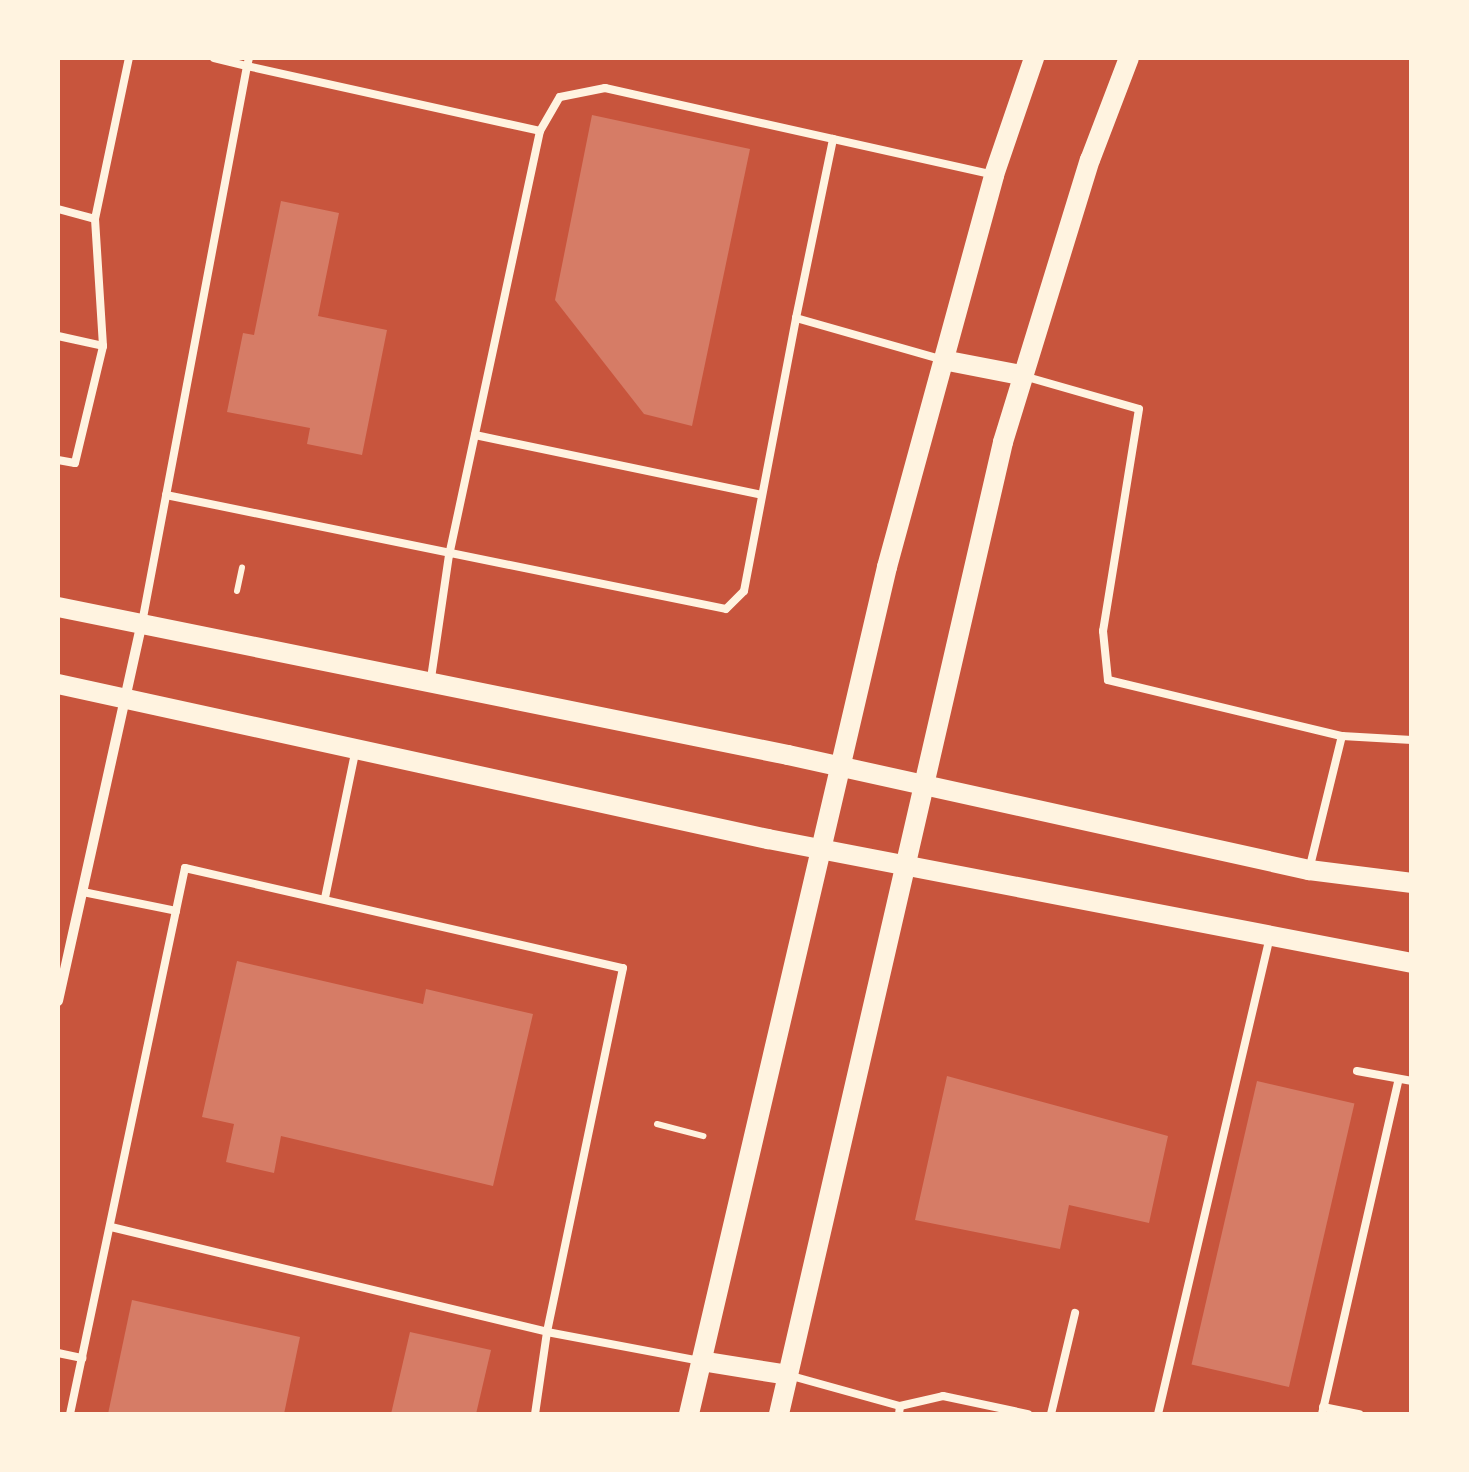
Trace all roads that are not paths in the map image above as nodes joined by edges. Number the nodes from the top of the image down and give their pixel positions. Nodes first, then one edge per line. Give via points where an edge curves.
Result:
1 (129, 58) edge
2 (214, 58) edge
3 (1034, 58) edge
4 (1129, 58) edge
5 (248, 62) edge
6 (540, 131) junction
7 (833, 139) junction
8 (994, 175) junction
9 (58, 209) edge
10 (94, 219) junction
11 (796, 318) junction
12 (58, 336) edge
13 (103, 346) junction
14 (943, 360) junction
15 (1020, 375) junction
16 (475, 435) junction
17 (58, 460) edge
18 (166, 495) junction
19 (762, 495) junction
20 (449, 555) junction
21 (58, 606) edge
22 (142, 623) junction
23 (431, 681) junction
24 (58, 684) edge
25 (126, 698) junction
26 (1342, 736) junction
27 (1412, 740) edge
28 (356, 749) junction
29 (839, 766) junction
30 (921, 787) junction
31 (817, 846) junction
32 (903, 866) junction
33 (1309, 870) junction
34 (1412, 882) edge
35 (82, 892) junction
36 (325, 898) junction
37 (176, 911) junction
38 (1269, 940) junction
39 (1412, 963) edge
40 (58, 1002) edge
41 (1357, 1071) dead end
42 (1398, 1081) junction
43 (1412, 1081) edge
44 (111, 1227) junction
45 (1075, 1314) dead end
46 (546, 1332) junction
47 (58, 1352) edge
48 (82, 1358) junction
49 (701, 1361) junction
50 (788, 1375) junction
51 (900, 1410) edge
52 (1322, 1411) edge
53 (70, 1414) edge
54 (534, 1414) edge
55 (689, 1414) edge
56 (779, 1414) edge
57 (1028, 1414) edge
58 (1051, 1414) edge
59 (1158, 1414) edge
60 (1359, 1414) edge

1 - 10 lane
2 - 5 lane
3 - 8 main road
4 - 15 main road
5 - 6 lane
5 - 18 lane
6 - 7 lane via 560,98 605,88
6 - 16 lane
7 - 8 lane
7 - 11 lane
8 - 14 main road
9 - 10 lane
10 - 13 lane
11 - 14 lane
11 - 19 lane
12 - 13 lane
13 - 17 lane via 75,463
14 - 15 main road
14 - 29 main road
15 - 26 lane via 1139,409 1103,631 1108,680
15 - 30 main road
16 - 19 lane
16 - 20 lane
18 - 20 lane
18 - 22 lane
19 - 20 lane via 744,592 726,609
20 - 23 lane
21 - 22 main road
22 - 23 main road
22 - 25 street
23 - 29 main road
24 - 25 main road
25 - 28 main road
25 - 35 street
26 - 27 lane
26 - 33 lane
28 - 31 main road
28 - 36 lane
29 - 30 main road
29 - 31 main road
30 - 32 main road
30 - 33 main road
31 - 32 main road
31 - 49 main road
32 - 38 main road
32 - 50 main road
33 - 34 main road
35 - 37 lane
35 - 40 street
36 - 37 lane via 185,868
36 - 46 lane via 623,968
37 - 44 lane
38 - 39 main road
38 - 59 lane
41 - 42 lane
42 - 43 lane
42 - 52 lane
44 - 46 lane
44 - 48 lane
45 - 58 lane
46 - 49 lane
46 - 54 lane
47 - 48 lane
48 - 53 lane
49 - 50 main road
49 - 55 main road
50 - 51 lane
50 - 56 main road
51 - 57 lane via 942,1396
52 - 60 lane

